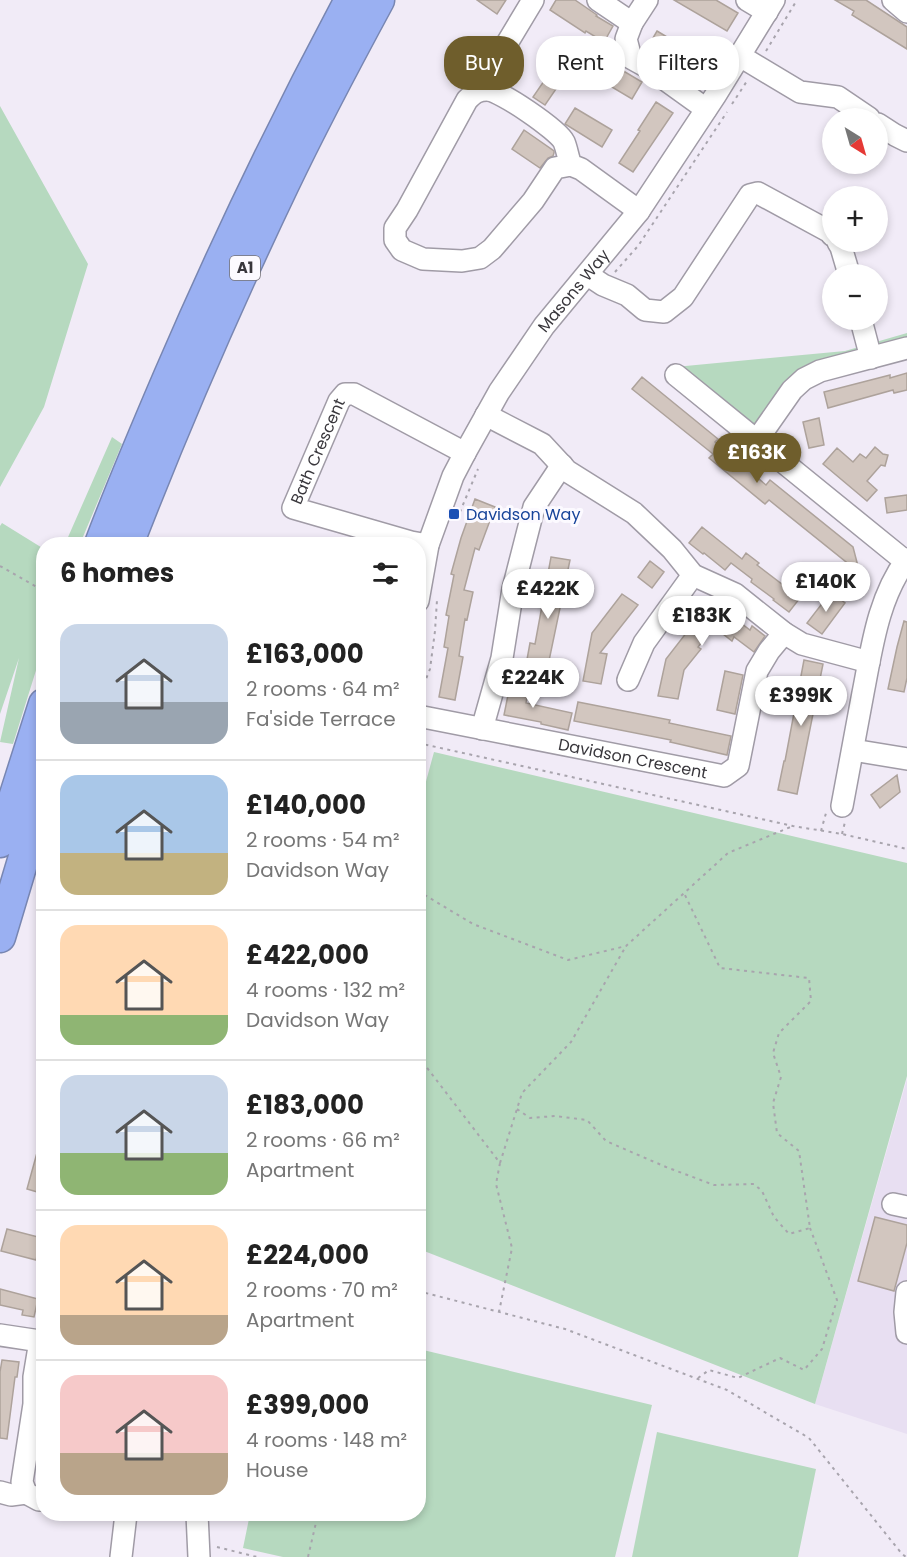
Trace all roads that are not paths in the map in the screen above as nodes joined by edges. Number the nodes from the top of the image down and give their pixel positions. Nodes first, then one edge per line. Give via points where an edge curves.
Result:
1 (350, 0) edge
2 (379, 0) edge
3 (533, 0) edge
4 (598, 0) edge
5 (647, 0) edge
6 (747, 0) edge
7 (893, 0) edge
8 (770, 6) edge
9 (907, 12) edge
10 (632, 23) junction
11 (511, 36) edge
12 (748, 61) junction
13 (489, 90) joint
14 (854, 108) edge
15 (706, 109) junction
16 (888, 130) edge
17 (907, 141) edge
18 (571, 165) junction
19 (639, 212) junction
20 (822, 228) edge
21 (596, 280) junction
22 (864, 330) edge
23 (907, 348) edge
24 (872, 358) junction
25 (676, 375) dead end
26 (486, 415) junction
27 (757, 440) junction
28 (471, 460) junction
29 (562, 465) junction
30 (103, 537) edge
31 (131, 537) edge
32 (393, 537) edge
33 (428, 545) joint
34 (906, 560) edge
35 (693, 575) junction
36 (428, 601) edge
37 (784, 633) junction
38 (869, 662) junction
39 (628, 680) dead end
40 (426, 718) edge
41 (36, 729) edge
42 (482, 729) junction
43 (853, 750) junction
44 (907, 759) edge
45 (842, 806) dead end
46 (36, 817) edge
47 (0, 842) edge
48 (0, 937) edge
49 (907, 1292) edge
50 (906, 1333) edge
51 (0, 1335) edge
52 (36, 1339) edge
53 (36, 1368) edge
54 (0, 1492) edge
55 (35, 1497) edge
56 (125, 1521) edge
57 (199, 1521) edge
58 (208, 1552) edge
59 (121, 1557) edge

1 - 30 highway, A1 via 216,269
2 - 31 highway, A1 via 244,269
3 - 11 street
4 - 10 street
5 - 10 street
6 - 8 street
7 - 9 street
8 - 12 street, Masons Way
10 - 15 street via 626,39 631,58
12 - 14 street via 800,92 838,97
12 - 15 street, Masons Way
13 - 18 street via 552,128 563,141
13 - 18 street via 476,91 466,100 395,228 395,240 402,250 423,259 480,258 526,209 555,168
15 - 19 street, Masons Way
16 - 17 street
18 - 19 street
19 - 21 street, Masons Way
20 - 21 street via 758,193 750,195 682,297 664,312 645,310
21 - 26 street, Masons Way via 544,326
22 - 24 street
23 - 24 street
24 - 27 street via 804,379
25 - 27 street
26 - 28 street, Masons Way
26 - 29 street via 542,444
27 - 34 street
28 - 32 street, Bath Crescent via 354,394 342,396 293,508
28 - 33 street, Masons Way via 453,476
29 - 35 street via 634,513
29 - 42 street via 534,507 513,589 502,658
33 - 36 street, Masons Way
34 - 38 street via 884,601
35 - 37 street via 735,594
35 - 39 street via 644,643
37 - 38 street via 802,644
37 - 42 street, Davidson Crescent via 757,671 738,766 724,777
38 - 43 street
40 - 42 street, Davidson Crescent
41 - 47 highway
43 - 44 street
43 - 45 street
46 - 48 highway
49 - 50 street
51 - 52 street
53 - 55 street via 22,1482
54 - 55 street
56 - 59 street
57 - 58 street

